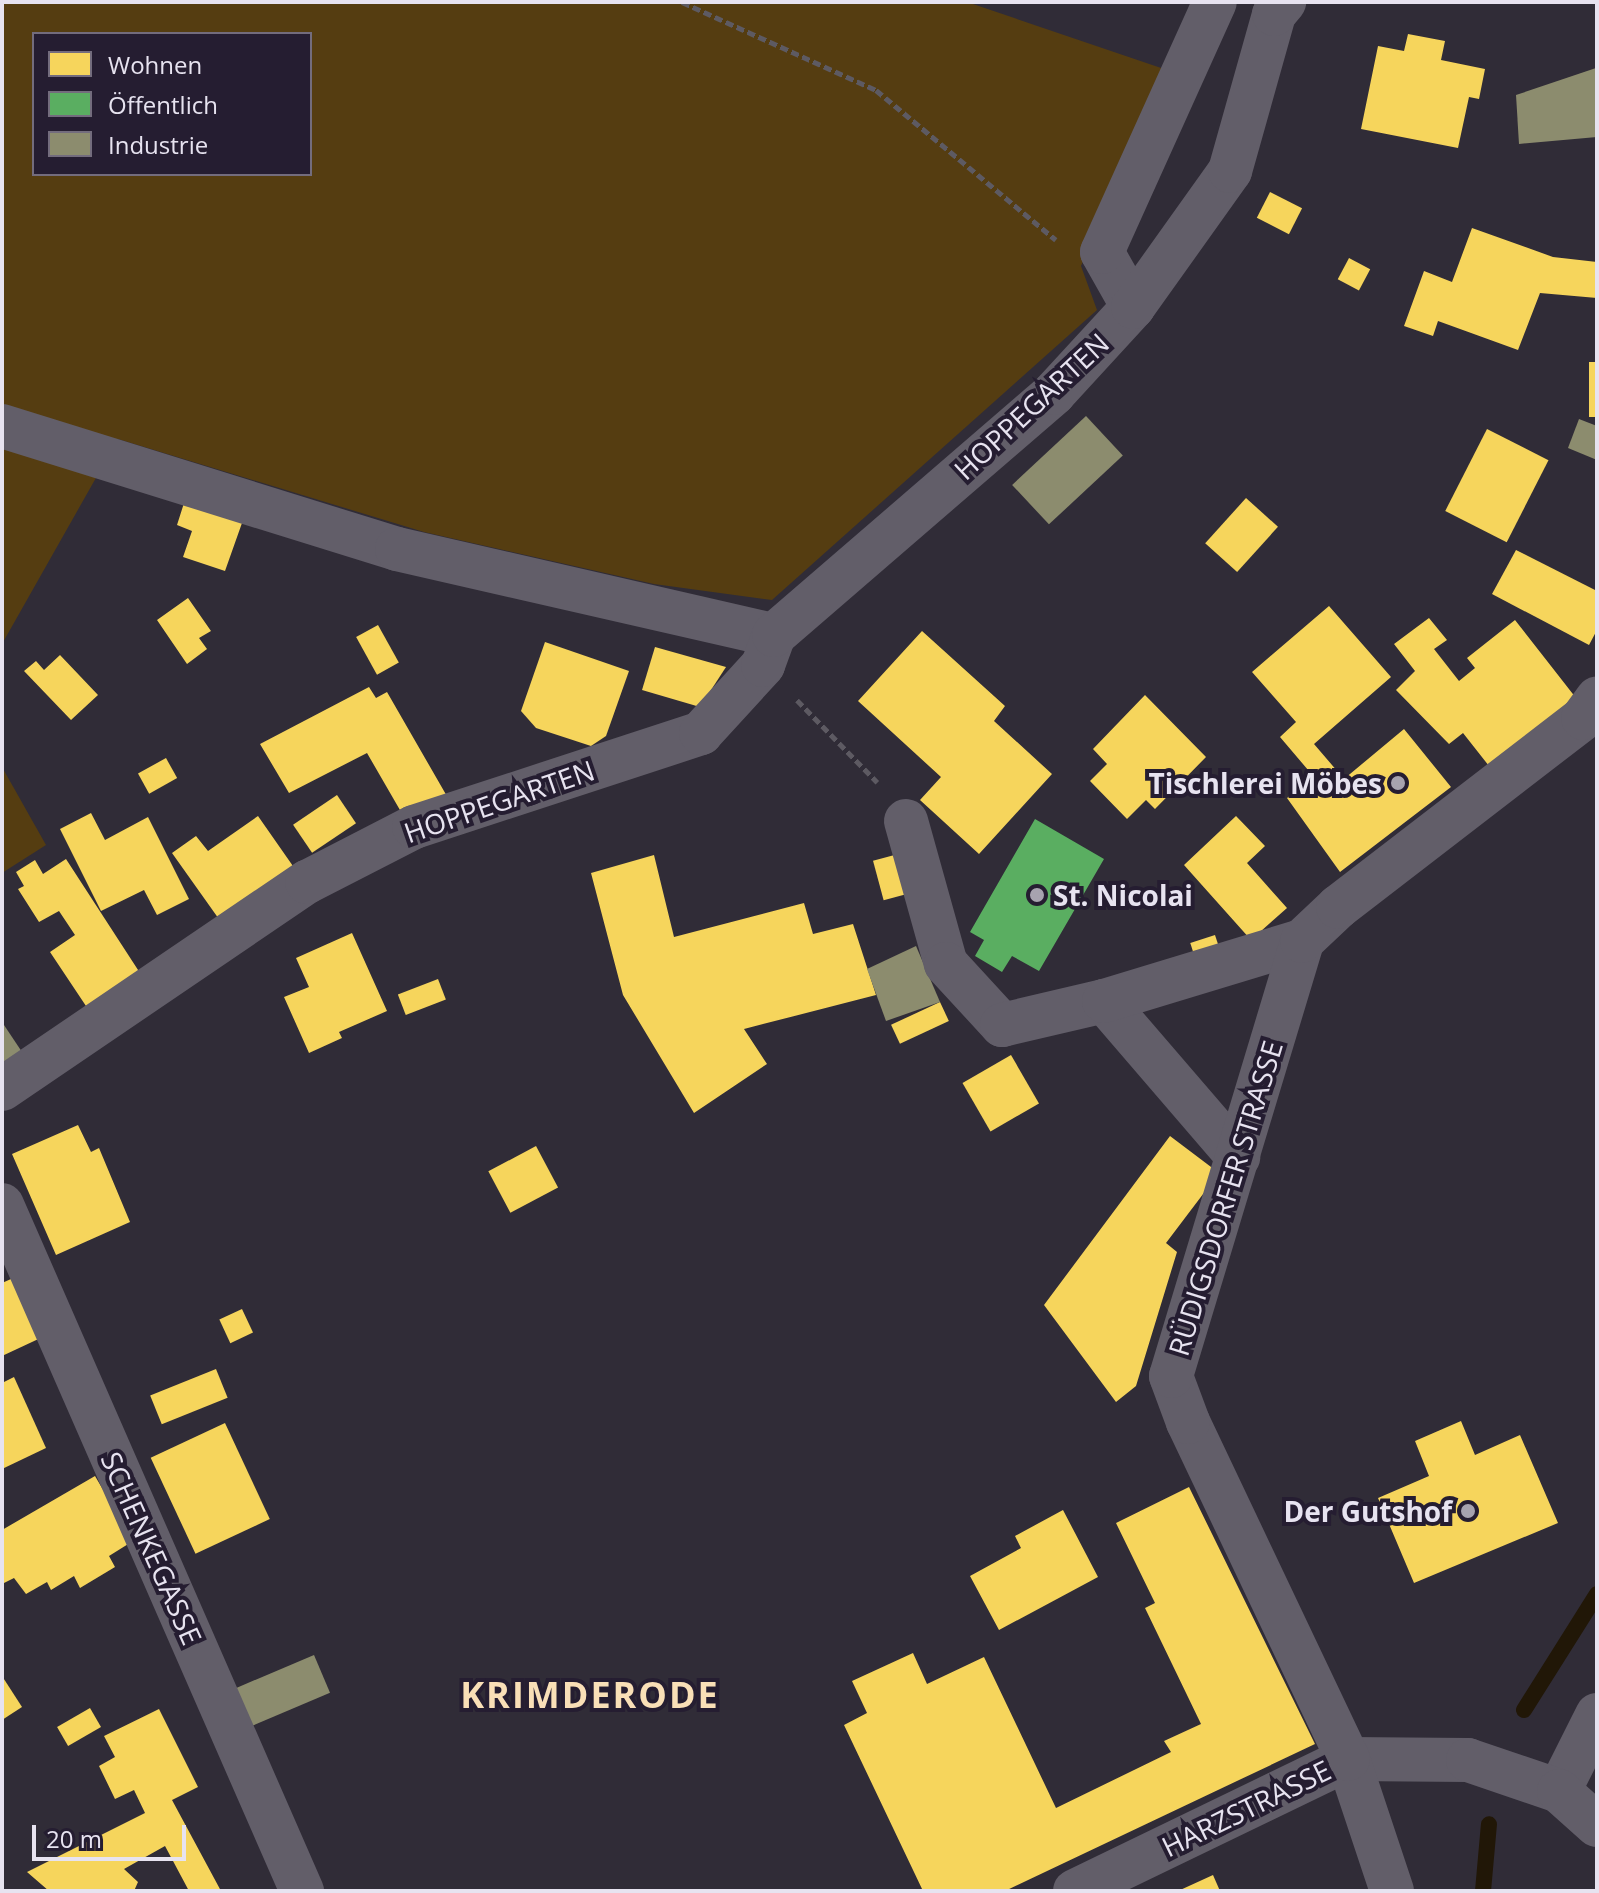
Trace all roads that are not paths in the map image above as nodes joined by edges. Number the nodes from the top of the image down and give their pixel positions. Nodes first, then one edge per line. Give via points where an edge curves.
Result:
1 (1215, 2) edge
2 (1284, 2) edge
3 (1133, 307) junction
4 (2, 426) edge
5 (768, 650) junction
6 (1597, 699) edge
7 (906, 821) road end
8 (1302, 941) junction
9 (1104, 1001) junction
10 (2, 1089) edge
11 (1238, 1157) junction
12 (2, 1205) edge
13 (1597, 1715) edge
14 (1348, 1759) junction
15 (1559, 1791) junction
16 (1597, 1825) edge
17 (302, 1891) edge
18 (1075, 1891) edge
19 (1392, 1891) edge

1 - 3 street via 1102,252
2 - 3 street, HOPPEGARTEN via 1274,14 1230,171
3 - 5 street, HOPPEGARTEN via 1054,393
4 - 5 street via 397,549
5 - 10 street, HOPPEGARTEN via 701,733 414,827 307,882
6 - 8 street via 1583,718 1338,907
7 - 9 street via 946,964 1002,1025
8 - 9 street
8 - 11 street, RÜDIGSDORFER STRASSE
9 - 11 street
11 - 14 street, RÜDIGSDORFER STRASSE via 1171,1376
12 - 17 street, SCHENKEGASSE
13 - 15 street
14 - 15 street, HARZSTRASSE via 1468,1760
14 - 18 street, HARZSTRASSE
14 - 19 street, RÜDIGSDORFER STRASSE
15 - 16 street, HARZSTRASSE

